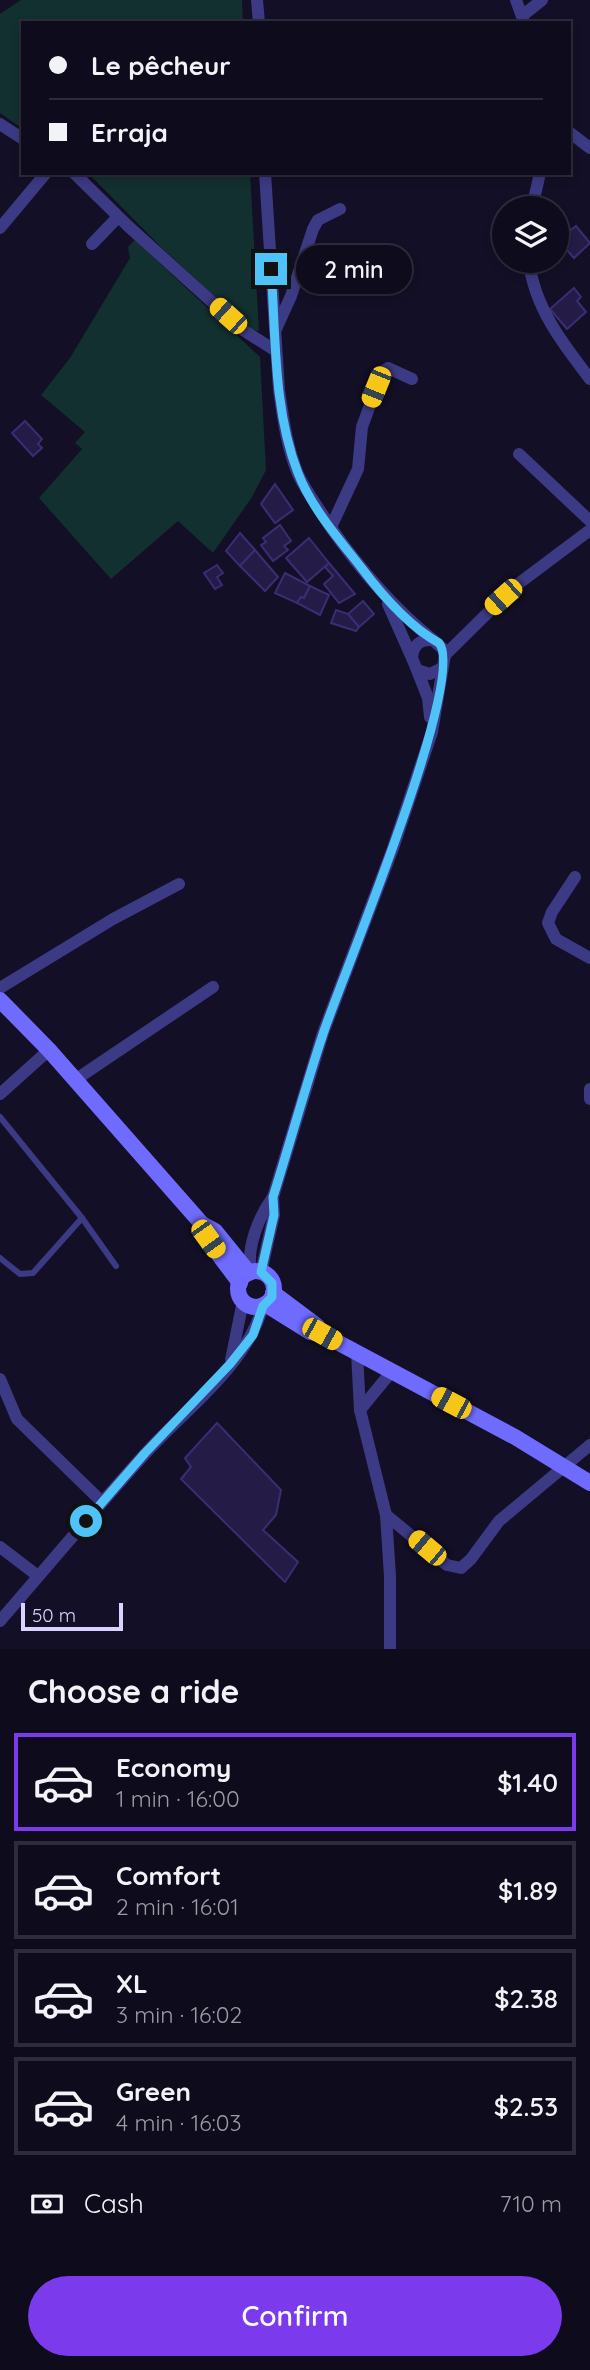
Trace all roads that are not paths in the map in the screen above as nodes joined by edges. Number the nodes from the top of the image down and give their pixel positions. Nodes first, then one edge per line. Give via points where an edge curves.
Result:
1 (257, 0) edge
2 (516, 0) edge
3 (542, 0) edge
4 (523, 19) edge
5 (259, 21) edge
6 (2, 128) edge
7 (571, 134) edge
8 (21, 138) edge
9 (590, 148) edge
10 (44, 175) edge
11 (76, 175) edge
12 (265, 175) edge
13 (540, 175) edge
14 (535, 196) edge
15 (340, 209) dead end
16 (118, 217) junction
17 (0, 228) edge
18 (92, 244) dead end
19 (531, 273) edge
20 (276, 329) junction
21 (276, 351) junction
22 (412, 379) dead end
23 (590, 379) edge
24 (519, 454) dead end
25 (590, 521) edge
26 (331, 527) junction
27 (590, 530) edge
28 (385, 597) junction
29 (440, 652) junction
30 (414, 664) junction
31 (432, 732) junction
32 (575, 877) dead end
33 (179, 884) dead end
34 (590, 958) edge
35 (213, 987) dead end
36 (0, 988) edge
37 (0, 1000) edge
38 (48, 1050) junction
39 (75, 1080) junction
40 (590, 1089) edge
41 (0, 1094) edge
42 (590, 1099) edge
43 (0, 1117) edge
44 (82, 1218) junction
45 (0, 1258) edge
46 (116, 1266) dead end
47 (250, 1275) junction
48 (243, 1301) junction
49 (267, 1301) junction
50 (357, 1353) junction
51 (230, 1364) junction
52 (392, 1371) junction
53 (0, 1379) edge
54 (360, 1410) junction
55 (590, 1445) edge
56 (564, 1465) junction
57 (590, 1483) edge
58 (103, 1502) junction
59 (386, 1515) junction
60 (0, 1547) edge
61 (38, 1576) junction
62 (0, 1621) edge
63 (390, 1649) edge

1 - 5 street
2 - 4 street
3 - 4 street
6 - 8 street
7 - 9 street
10 - 17 street
11 - 16 street
12 - 20 street
13 - 14 street
15 - 20 street via 318,220 313,229
16 - 18 street
16 - 21 street via 243,330
19 - 23 street via 551,324
20 - 21 street
21 - 26 street via 283,421 296,466
22 - 26 street via 388,368 382,372 362,427 358,469
24 - 25 street
26 - 28 street
27 - 29 street via 514,587
28 - 29 street
28 - 30 street
29 - 30 street via 430,674
29 - 30 street via 421,642 415,646
29 - 31 street
30 - 31 street via 428,698
31 - 47 street via 323,1033 273,1197 274,1215
32 - 34 street via 548,923 556,939
33 - 36 street
35 - 39 street
37 - 38 main road
38 - 39 main road
38 - 41 street
39 - 47 main road
40 - 42 street
43 - 44 lane
44 - 45 lane via 33,1273 20,1275
44 - 46 lane
47 - 48 main road via 239,1292
47 - 49 main road via 272,1283
48 - 49 main road via 252,1307
48 - 51 street
49 - 50 main road via 310,1332
49 - 51 street via 253,1335
50 - 52 main road
50 - 54 street
51 - 58 street
52 - 54 street
52 - 56 main road
53 - 58 street via 17,1419
54 - 59 street
55 - 56 street
56 - 57 main road
56 - 59 street via 499,1521 461,1568 447,1565
58 - 61 street
59 - 63 street
60 - 61 street
61 - 62 street

